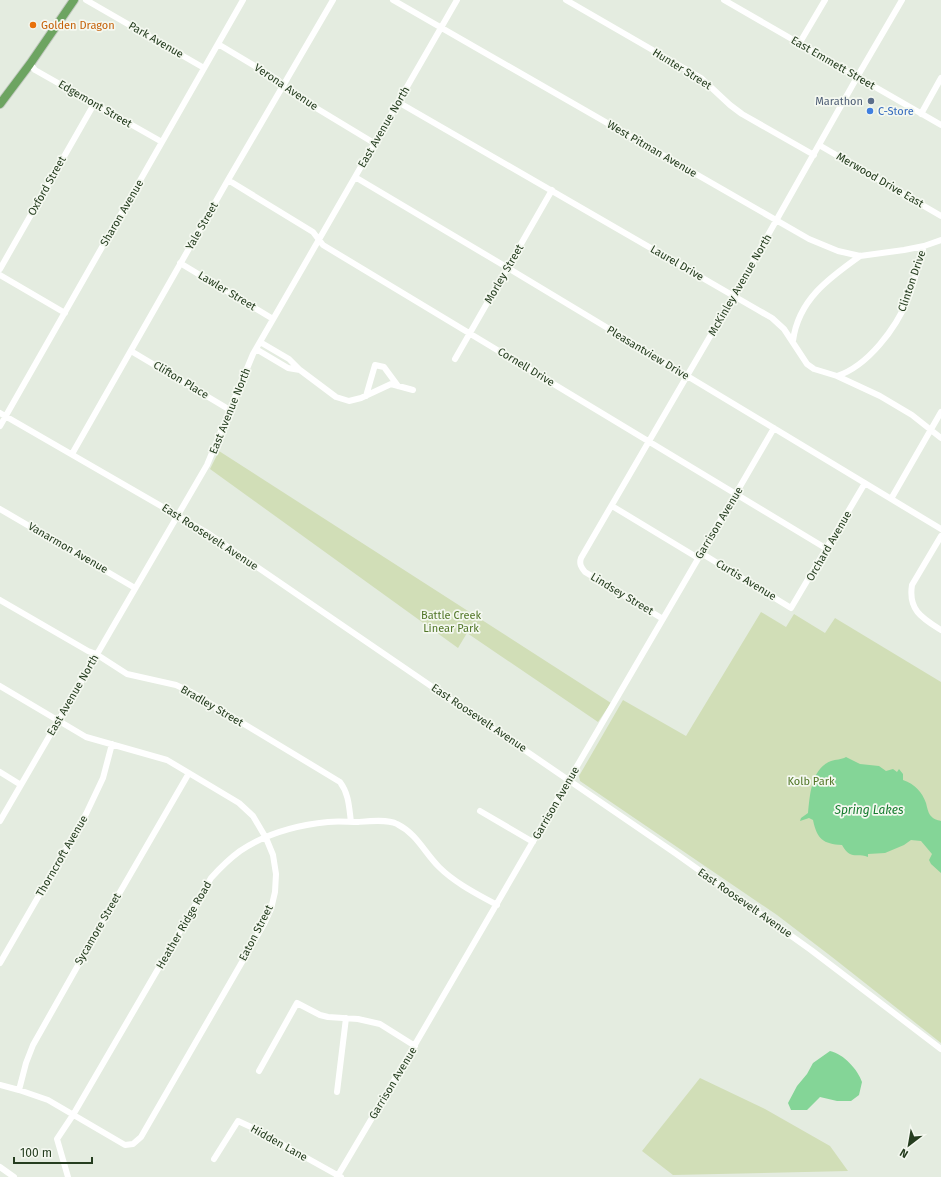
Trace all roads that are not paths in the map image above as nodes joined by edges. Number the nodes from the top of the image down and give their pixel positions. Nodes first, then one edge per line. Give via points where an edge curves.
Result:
1 (74, 0) edge
2 (86, 0) edge
3 (242, 0) edge
4 (333, 0) edge
5 (393, 0) edge
6 (457, 0) edge
7 (566, 0) edge
8 (724, 0) edge
9 (825, 0) edge
10 (902, 0) edge
11 (441, 28) junction
12 (218, 44) junction
13 (799, 44) junction
14 (30, 64) junction
15 (204, 68) junction
16 (857, 77) junction
17 (941, 78) edge
18 (284, 86) junction
19 (398, 102) junction
20 (0, 104) edge
21 (94, 104) junction
22 (921, 114) junction
23 (941, 125) edge
24 (162, 142) junction
25 (374, 144) junction
26 (819, 145) junction
27 (814, 155) junction
28 (355, 178) junction
29 (228, 180) junction
30 (552, 190) junction
31 (941, 216) edge
32 (776, 221) junction
33 (318, 240) junction
34 (941, 240) edge
35 (924, 246) junction
36 (860, 256) junction
37 (180, 263) junction
38 (508, 268) junction
39 (0, 269) edge
40 (0, 275) edge
41 (734, 295) junction
42 (65, 313) junction
43 (273, 319) junction
44 (470, 333) junction
45 (793, 341) junction
46 (260, 342) junction
47 (256, 349) junction
48 (131, 351) junction
49 (456, 359) dead end
50 (300, 370) junction
51 (687, 376) junction
52 (837, 376) junction
53 (398, 386) junction
54 (413, 390) dead end
55 (366, 396) junction
56 (230, 410) junction
57 (941, 412) edge
58 (3, 414) edge
59 (0, 426) edge
60 (774, 428) junction
61 (930, 431) junction
62 (941, 438) edge
63 (649, 441) junction
64 (72, 454) junction
65 (865, 483) junction
66 (736, 494) junction
67 (891, 499) junction
68 (612, 506) junction
69 (0, 509) edge
70 (178, 515) junction
71 (941, 529) edge
72 (941, 536) edge
73 (827, 549) junction
74 (700, 555) junction
75 (582, 569) joint
76 (135, 588) junction
77 (0, 600) edge
78 (791, 608) joint
79 (663, 619) junction
80 (941, 630) edge
81 (96, 654) junction
82 (0, 686) edge
83 (59, 721) junction
84 (112, 744) junction
85 (0, 772) edge
86 (188, 773) junction
87 (569, 780) junction
88 (21, 785) junction
89 (480, 811) dead end
90 (0, 822) edge
91 (351, 822) junction
92 (266, 838) junction
93 (533, 842) junction
94 (497, 905) junction
95 (0, 963) edge
96 (346, 1018) junction
97 (415, 1046) junction
98 (941, 1049) edge
99 (259, 1070) dead end
100 (0, 1085) edge
101 (19, 1090) junction
102 (337, 1092) dead end
103 (73, 1115) junction
104 (214, 1159) dead end
105 (0, 1167) edge
106 (339, 1176) edge
107 (14, 1177) edge
108 (68, 1177) edge

1 - 14 main road
2 - 15 street, Park Avenue
3 - 12 street, Sharon Avenue
4 - 18 street, Yale Street
5 - 11 street, West Pitman Avenue
6 - 11 street, East Avenue North
7 - 27 street, Hunter Street via 701,78 742,114
8 - 13 street, East Emmett Street
9 - 13 street
10 - 16 street, McKinley Avenue North
11 - 19 street, East Avenue North
11 - 32 street, West Pitman Avenue
12 - 15 street, Sharon Avenue
12 - 18 street, Verona Avenue
13 - 16 street, East Emmett Street
14 - 20 main road
14 - 21 street, Edgemont Street via 35,70
15 - 24 street, Sharon Avenue
16 - 22 street, East Emmett Street
16 - 26 street, McKinley Avenue North
17 - 22 street
18 - 25 street, Verona Avenue via 288,91
18 - 29 street, Yale Street
19 - 25 street, East Avenue North
19 - 30 street, Laurel Drive
21 - 24 street, Edgemont Street
21 - 39 street, Oxford Street
22 - 23 street, East Emmett Street
24 - 42 street, Sharon Avenue
25 - 28 street, East Avenue North
26 - 27 street, McKinley Avenue North
26 - 31 street, Merwood Drive East
27 - 32 street, McKinley Avenue North
28 - 33 street, East Avenue North
28 - 38 street, Pleasantview Drive
29 - 33 street, Cornell Drive via 313,232
29 - 37 street, Yale Street
30 - 38 street, Morley Street
30 - 41 street, Laurel Drive
32 - 36 street, West Pitman Avenue via 826,247
32 - 41 street, McKinley Avenue North
33 - 43 street, East Avenue North
33 - 44 street, Cornell Drive
34 - 35 street, Clinton Drive
35 - 36 street, West Pitman Avenue
35 - 52 street, Clinton Drive via 908,298 896,323 878,347 855,368
36 - 45 street via 818,289 800,316 794,330
37 - 43 street, Lawler Street
37 - 48 street, Yale Street
38 - 44 street, Morley Street
38 - 51 street, Pleasantview Drive
40 - 42 street
41 - 45 street, Laurel Drive via 772,318
41 - 51 street, McKinley Avenue North
42 - 58 street, Sharon Avenue
43 - 46 street, East Avenue North
44 - 49 street, Morley Street
44 - 63 street, Cornell Drive
45 - 52 street, Laurel Drive via 798,352 814,370
46 - 47 street, East Avenue North
46 - 50 street via 289,359
47 - 50 street via 288,368
47 - 56 street, East Avenue North
48 - 56 street, Clifton Place
48 - 64 street, Yale Street
50 - 55 street via 336,397 349,401
51 - 60 street, Pleasantview Drive
51 - 63 street, McKinley Avenue North
52 - 61 street, Laurel Drive via 912,415
53 - 54 street
53 - 55 street via 391,384
53 - 55 street via 384,368 374,365
56 - 70 street, East Avenue North via 209,461
57 - 61 street
58 - 59 street, Sharon Avenue
58 - 64 street, East Roosevelt Avenue
60 - 65 street, Pleasantview Drive
60 - 66 street, Garrison Avenue
61 - 62 street, Laurel Drive
61 - 67 street
63 - 66 street, Cornell Drive
63 - 68 street, McKinley Avenue North
64 - 70 street, East Roosevelt Avenue
65 - 67 street, Pleasantview Drive
65 - 73 street, Orchard Avenue
66 - 73 street, Cornell Drive
66 - 74 street, Garrison Avenue
67 - 71 street, Pleasantview Drive
68 - 74 street, Curtis Avenue
68 - 75 street, McKinley Avenue North via 579,562
69 - 76 street, Vanarmon Avenue
70 - 76 street, East Avenue North
70 - 87 street, East Roosevelt Avenue
72 - 80 street via 912,585 911,593 912,602 920,616
73 - 78 street, Orchard Avenue
74 - 78 street, Curtis Avenue
74 - 79 street, Garrison Avenue
75 - 79 street, Lindsey Street
76 - 81 street, East Avenue North
77 - 81 street, Bradley Street
79 - 87 street, Garrison Avenue
81 - 83 street, East Avenue North
81 - 91 street, Bradley Street via 127,674 176,685 193,693 340,782 348,798
82 - 83 street, Eaton Street
83 - 84 street, Eaton Street via 86,737
83 - 88 street, East Avenue North
84 - 86 street, Eaton Street via 167,760
84 - 95 street, Thorncroft Avenue via 103,778 86,814
85 - 88 street
86 - 92 street, Eaton Street via 239,803 253,816
86 - 101 street, Sycamore Street via 33,1045
87 - 93 street, Garrison Avenue
87 - 98 street, East Roosevelt Avenue via 811,950
88 - 90 street, East Avenue North
89 - 93 street
91 - 92 street, Heather Ridge Road via 308,825
91 - 94 street, Heather Ridge Road via 396,822 411,832 449,876
92 - 103 street, Heather Ridge Road via 240,851 211,878
92 - 103 street, Eaton Street via 273,855 276,874 271,909 141,1137 133,1144 125,1145
93 - 94 street, Garrison Avenue
94 - 97 street, Garrison Avenue
96 - 97 street via 380,1024
96 - 99 street via 337,1019 320,1015 297,1003
96 - 102 street
97 - 106 street, Garrison Avenue
100 - 101 street
101 - 103 street via 48,1100
103 - 108 street, Heather Ridge Road via 57,1139
104 - 106 street, Hidden Lane via 238,1121
105 - 107 street

